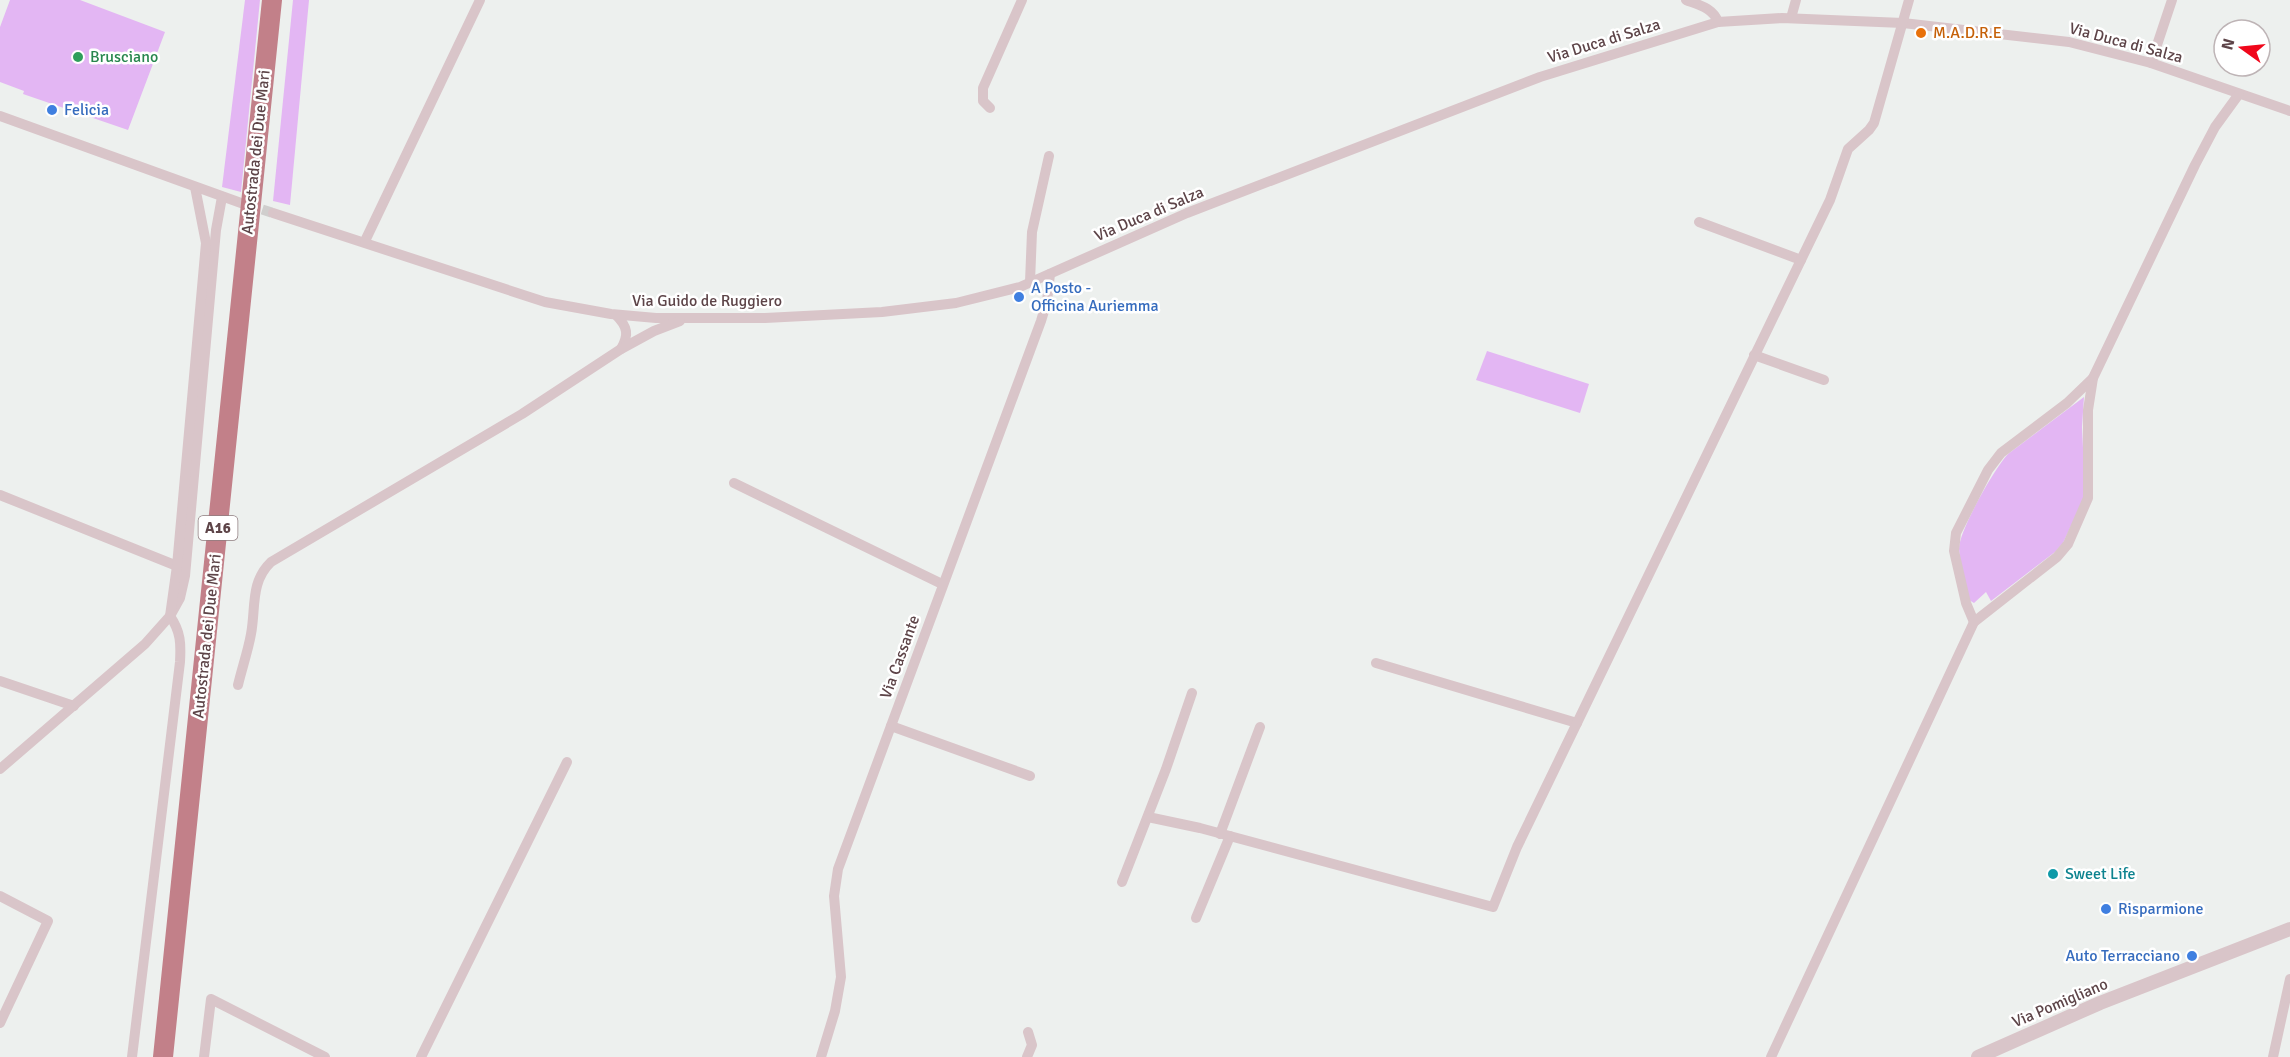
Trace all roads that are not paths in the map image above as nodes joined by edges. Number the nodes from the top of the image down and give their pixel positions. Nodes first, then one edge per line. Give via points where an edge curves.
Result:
1 (272, 0) edge
2 (284, 0) edge
3 (480, 0) edge
4 (1022, 0) edge
5 (1686, 0) edge
6 (1796, 0) edge
7 (1909, 0) edge
8 (2172, 0) edge
9 (1791, 18) junction
10 (1718, 22) junction
11 (1903, 23) junction
12 (2151, 63) junction
13 (2239, 94) junction
14 (990, 108) dead end
15 (2290, 111) edge
16 (0, 116) edge
17 (1049, 156) dead end
18 (195, 187) junction
19 (222, 197) junction
20 (241, 203) tunnel mouth
21 (273, 213) tunnel mouth
22 (1699, 222) dead end
23 (365, 241) junction
24 (1801, 260) junction
25 (1050, 274) junction
26 (1030, 282) junction
27 (1009, 290) joint
28 (616, 315) junction
29 (688, 318) junction
30 (621, 349) junction
31 (1754, 356) junction
32 (2093, 378) junction
33 (1824, 380) dead end
34 (734, 483) dead end
35 (0, 495) edge
36 (177, 566) junction
37 (942, 584) junction
38 (170, 616) junction
39 (1974, 622) junction
40 (1376, 663) dead end
41 (0, 681) edge
42 (238, 685) dead end
43 (1192, 693) dead end
44 (74, 706) junction
45 (1577, 723) junction
46 (891, 726) junction
47 (1260, 727) dead end
48 (567, 762) dead end
49 (0, 769) edge
50 (1030, 776) dead end
51 (1148, 817) junction
52 (1225, 835) junction
53 (1122, 882) dead end
54 (0, 896) edge
55 (1196, 918) dead end
56 (2290, 929) edge
57 (2290, 979) edge
58 (0, 1023) edge
59 (1028, 1032) dead end
60 (132, 1057) edge
61 (163, 1057) edge
62 (176, 1057) edge
63 (204, 1057) edge
64 (325, 1057) edge
65 (421, 1057) edge
66 (821, 1057) edge
67 (1027, 1057) edge
68 (1771, 1057) edge
69 (1978, 1057) edge
70 (2273, 1057) edge

1 - 61 highway, Autostrada dei Due Mari / A16
2 - 62 highway, Autostrada dei Due Mari / A16
3 - 23 street
4 - 14 street via 983,88 982,100
5 - 10 street via 1706,8
6 - 9 street
7 - 11 street
8 - 12 street
9 - 10 street, Via Duca di Salza
9 - 11 street, Via Duca di Salza
10 - 25 street, Via Duca di Salza via 1540,76 1187,213
11 - 12 street, Via Duca di Salza via 2069,42
11 - 24 street via 1874,123 1848,149 1830,200
12 - 13 street, Via Duca di Salza
13 - 15 street, Via Duca di Salza
13 - 32 street via 2215,126
16 - 18 street
17 - 26 street via 1032,232
18 - 19 street
18 - 36 street via 206,243
19 - 20 street
19 - 38 street via 185,576 180,598
21 - 23 street, Via Guido de Ruggiero
22 - 24 street
23 - 28 street, Via Guido de Ruggiero via 545,302
24 - 31 street
25 - 26 street, Via Duca di Salza
25 - 37 street, Via Cassante via 1041,321
26 - 27 street, Via Duca di Salza
27 - 29 street, Via Guido de Ruggiero via 956,303 882,312
28 - 29 street, Via Guido de Ruggiero
28 - 30 street via 626,327
29 - 30 street
30 - 42 street via 522,414 271,562 256,587 252,632
31 - 33 street
31 - 45 street
32 - 39 street via 2088,410 2089,490 2077,527 2056,557
32 - 39 street via 2001,453 1956,533 1954,551
34 - 37 street
35 - 36 street
36 - 38 street
37 - 46 street, Via Cassante
38 - 44 street via 145,644
38 - 60 street via 181,640 180,662
39 - 68 street
40 - 45 street
41 - 44 street
43 - 51 street
44 - 49 street
45 - 52 street via 1493,907
46 - 50 street
46 - 66 street, Via Cassante via 838,869 834,896 841,977
47 - 52 street
48 - 65 street
51 - 52 street
51 - 53 street
52 - 55 street
54 - 58 street via 48,921
56 - 69 street, Via Pomigliano via 2100,1003
57 - 70 street
59 - 67 street via 1032,1046
63 - 64 street via 211,999

